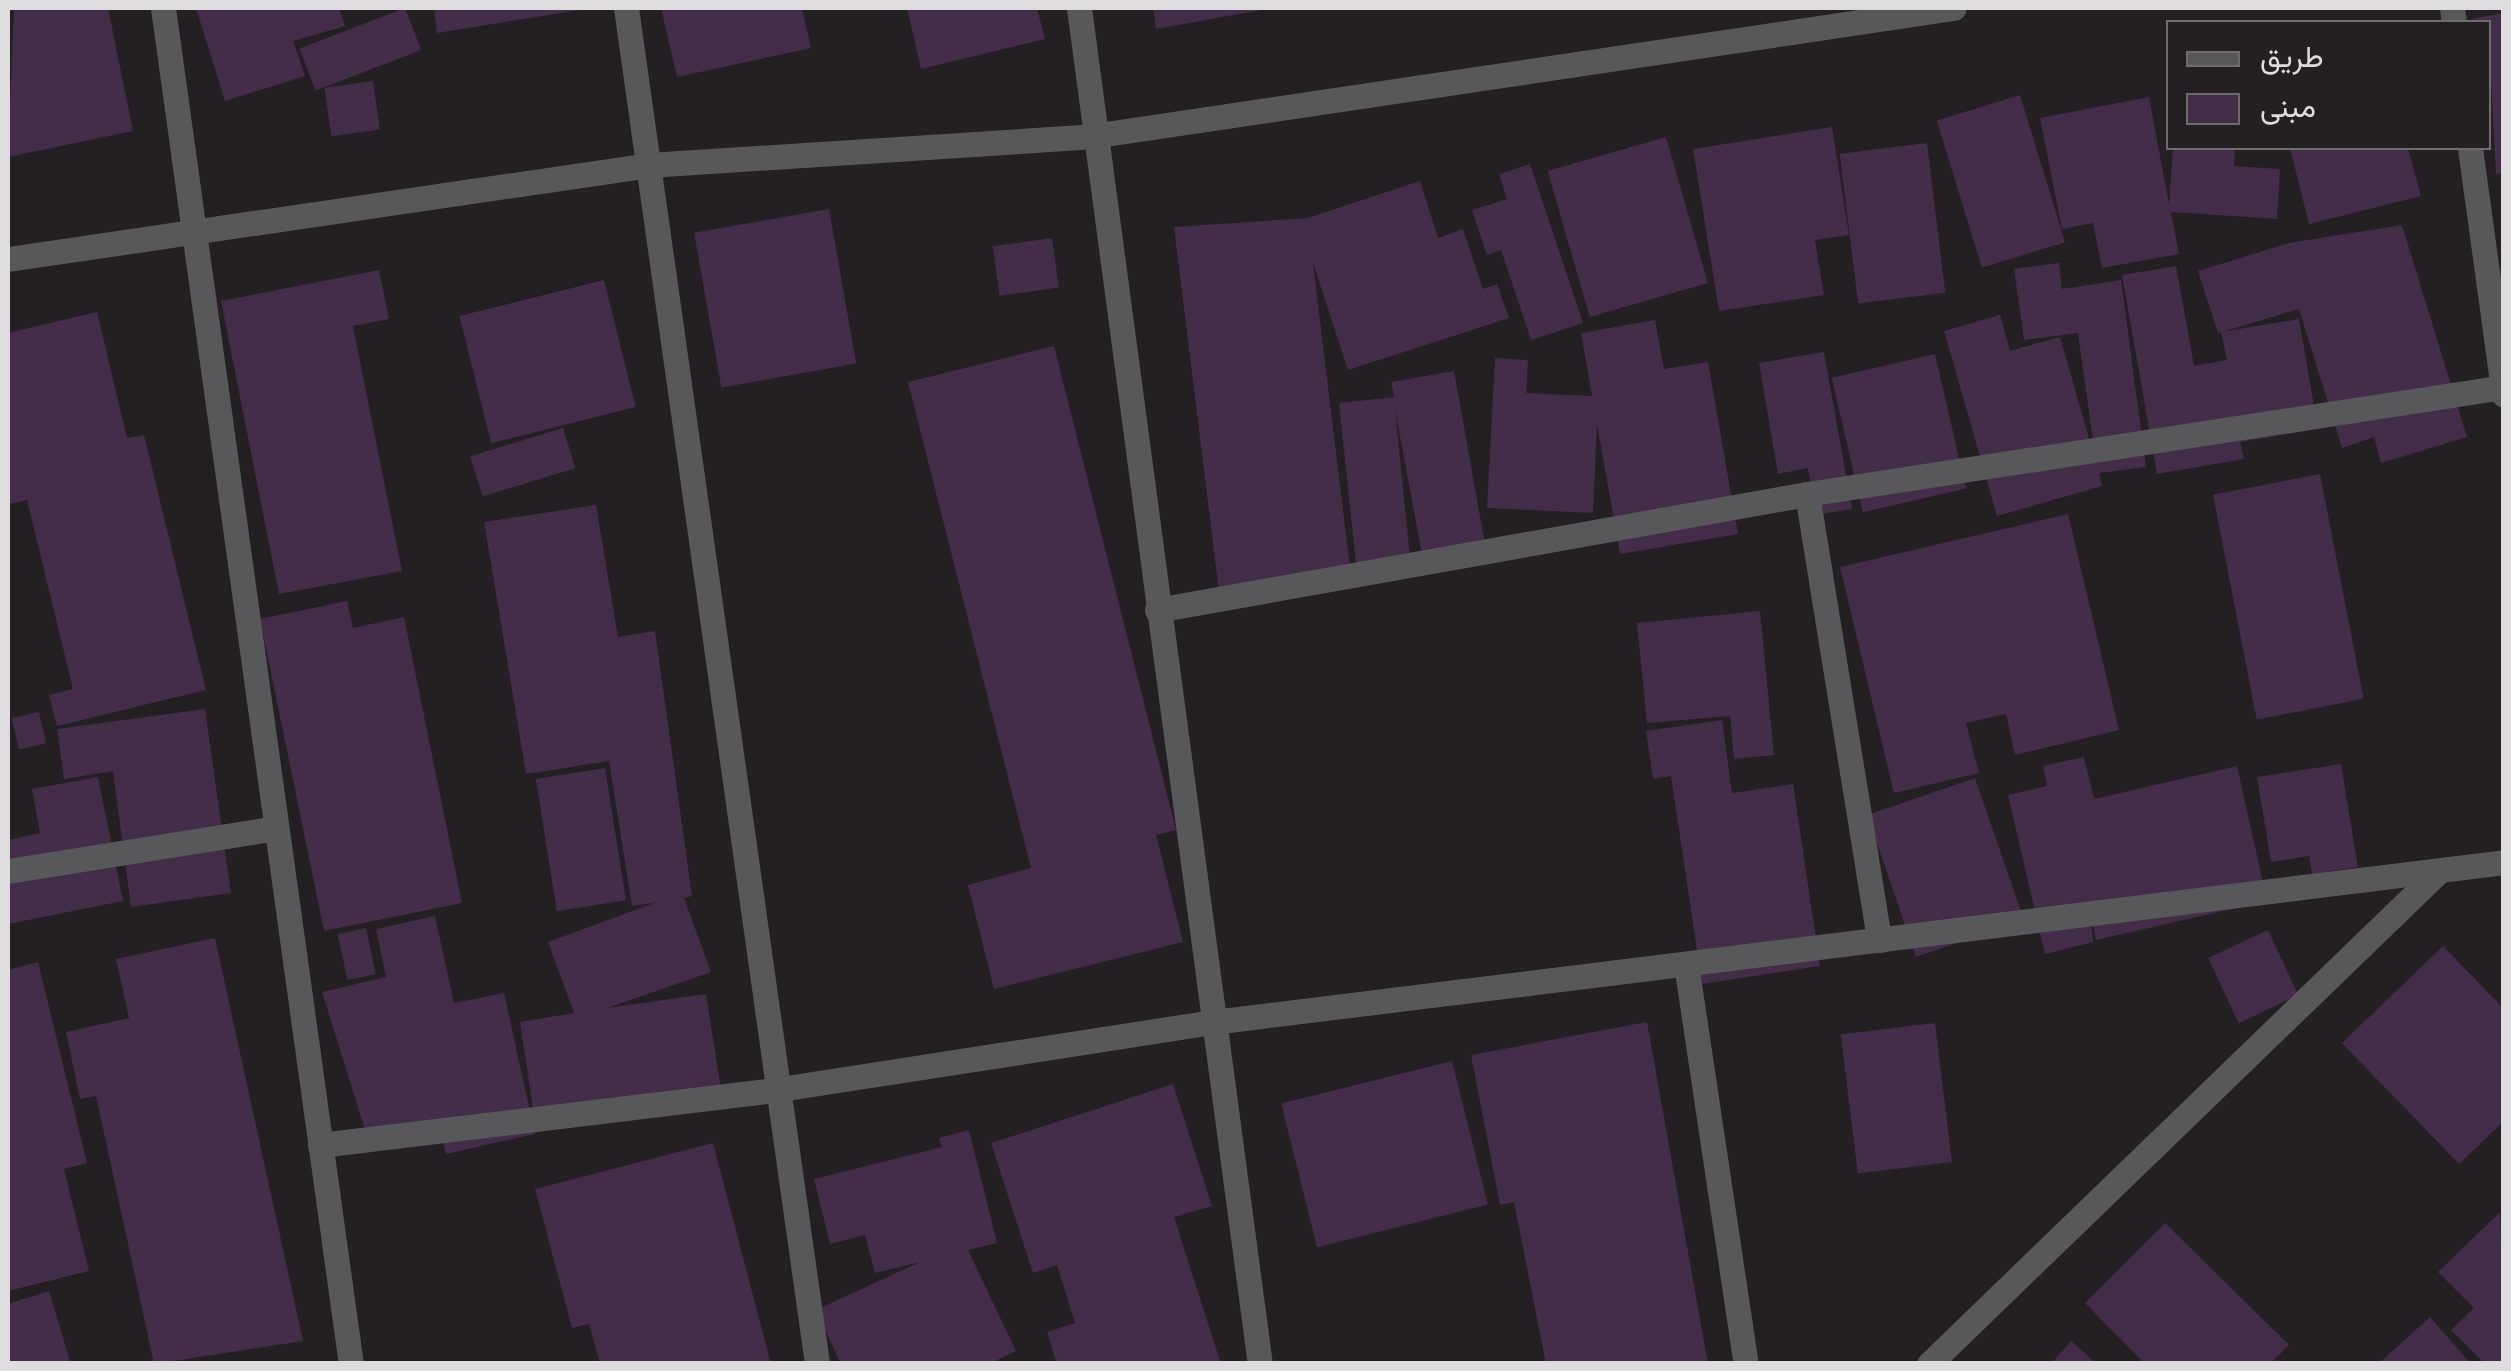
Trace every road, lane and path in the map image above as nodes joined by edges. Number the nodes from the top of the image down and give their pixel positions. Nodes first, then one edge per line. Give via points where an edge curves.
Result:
1 (163, 8) edge
2 (626, 8) edge
3 (1079, 8) edge
4 (1954, 8) edge
5 (1092, 136) junction
6 (2470, 150) edge
7 (648, 165) junction
8 (194, 235) junction
9 (8, 259) edge
10 (2503, 387) edge
11 (2504, 395) edge
12 (1807, 494) junction
13 (1157, 610) junction
14 (276, 828) junction
15 (2504, 862) edge
16 (8, 871) edge
17 (2439, 871) junction
18 (1878, 940) junction
19 (1686, 964) junction
20 (1214, 1022) junction
21 (780, 1088) junction
22 (320, 1145) junction
23 (351, 1364) edge
24 (816, 1364) edge
25 (1260, 1364) edge
26 (1746, 1364) edge
27 (1929, 1364) edge

1 - 8 street
2 - 7 street
3 - 5 street
4 - 5 street
5 - 7 street
5 - 13 street
6 - 10 street
7 - 8 street
7 - 21 street
8 - 9 street
8 - 14 street
10 - 11 street
10 - 12 street
12 - 13 street
12 - 18 street
13 - 20 street
14 - 16 street
14 - 22 street
15 - 17 street
17 - 18 street
17 - 27 street
18 - 19 street
19 - 20 street
19 - 26 street
20 - 21 street
20 - 25 street
21 - 22 street
21 - 24 street
22 - 23 street

